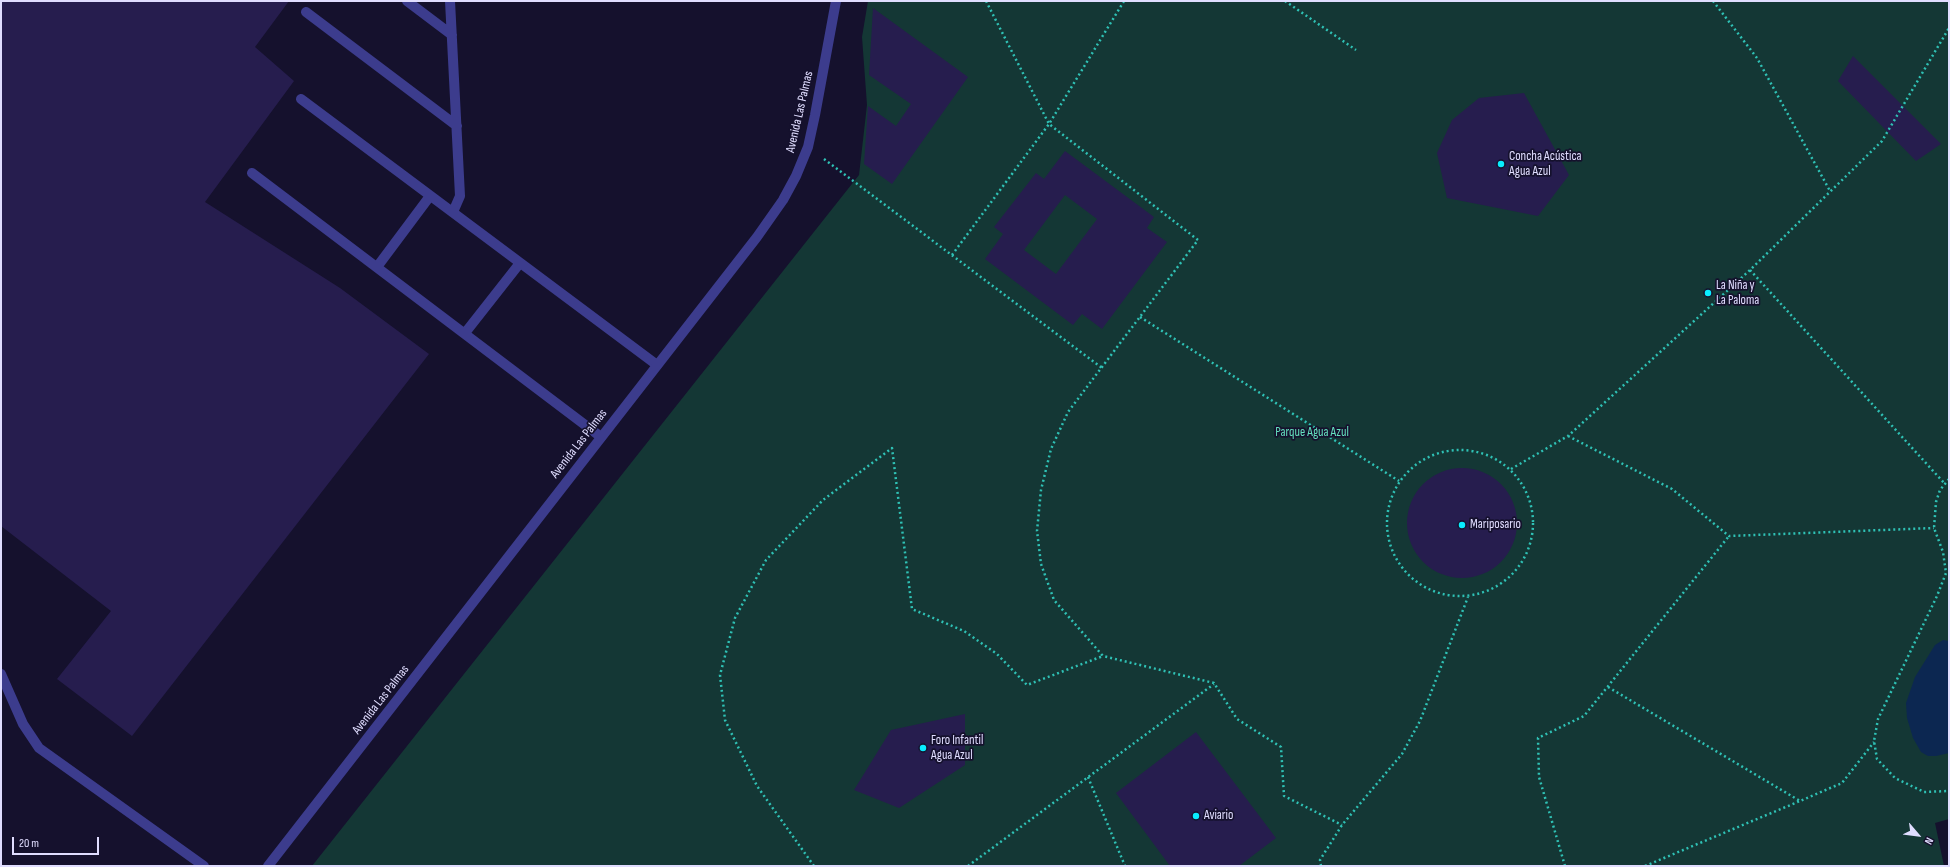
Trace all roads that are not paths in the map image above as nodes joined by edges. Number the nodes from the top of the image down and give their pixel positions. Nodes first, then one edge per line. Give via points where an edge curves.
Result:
1 (407, 1) edge
2 (450, 1) edge
3 (836, 1) edge
4 (306, 12) dead end
5 (452, 34) junction
6 (301, 99) dead end
7 (457, 126) junction
8 (252, 173) dead end
9 (430, 196) junction
10 (453, 212) junction
11 (520, 263) junction
12 (377, 267) junction
13 (465, 333) junction
14 (657, 365) junction
15 (601, 437) junction
16 (1, 674) edge
17 (204, 866) edge
18 (268, 866) edge

1 - 5 street
2 - 5 street
3 - 14 street, Avenida Las Palmas via 808,147 796,176 757,237
4 - 7 street
5 - 7 street
6 - 9 street
7 - 10 street via 460,196
8 - 12 street
9 - 10 street
9 - 12 street
10 - 11 street
11 - 13 street
11 - 14 street
12 - 13 street
13 - 15 street
14 - 15 street, Avenida Las Palmas
15 - 18 street, Avenida Las Palmas
16 - 17 street via 23,724 40,748

